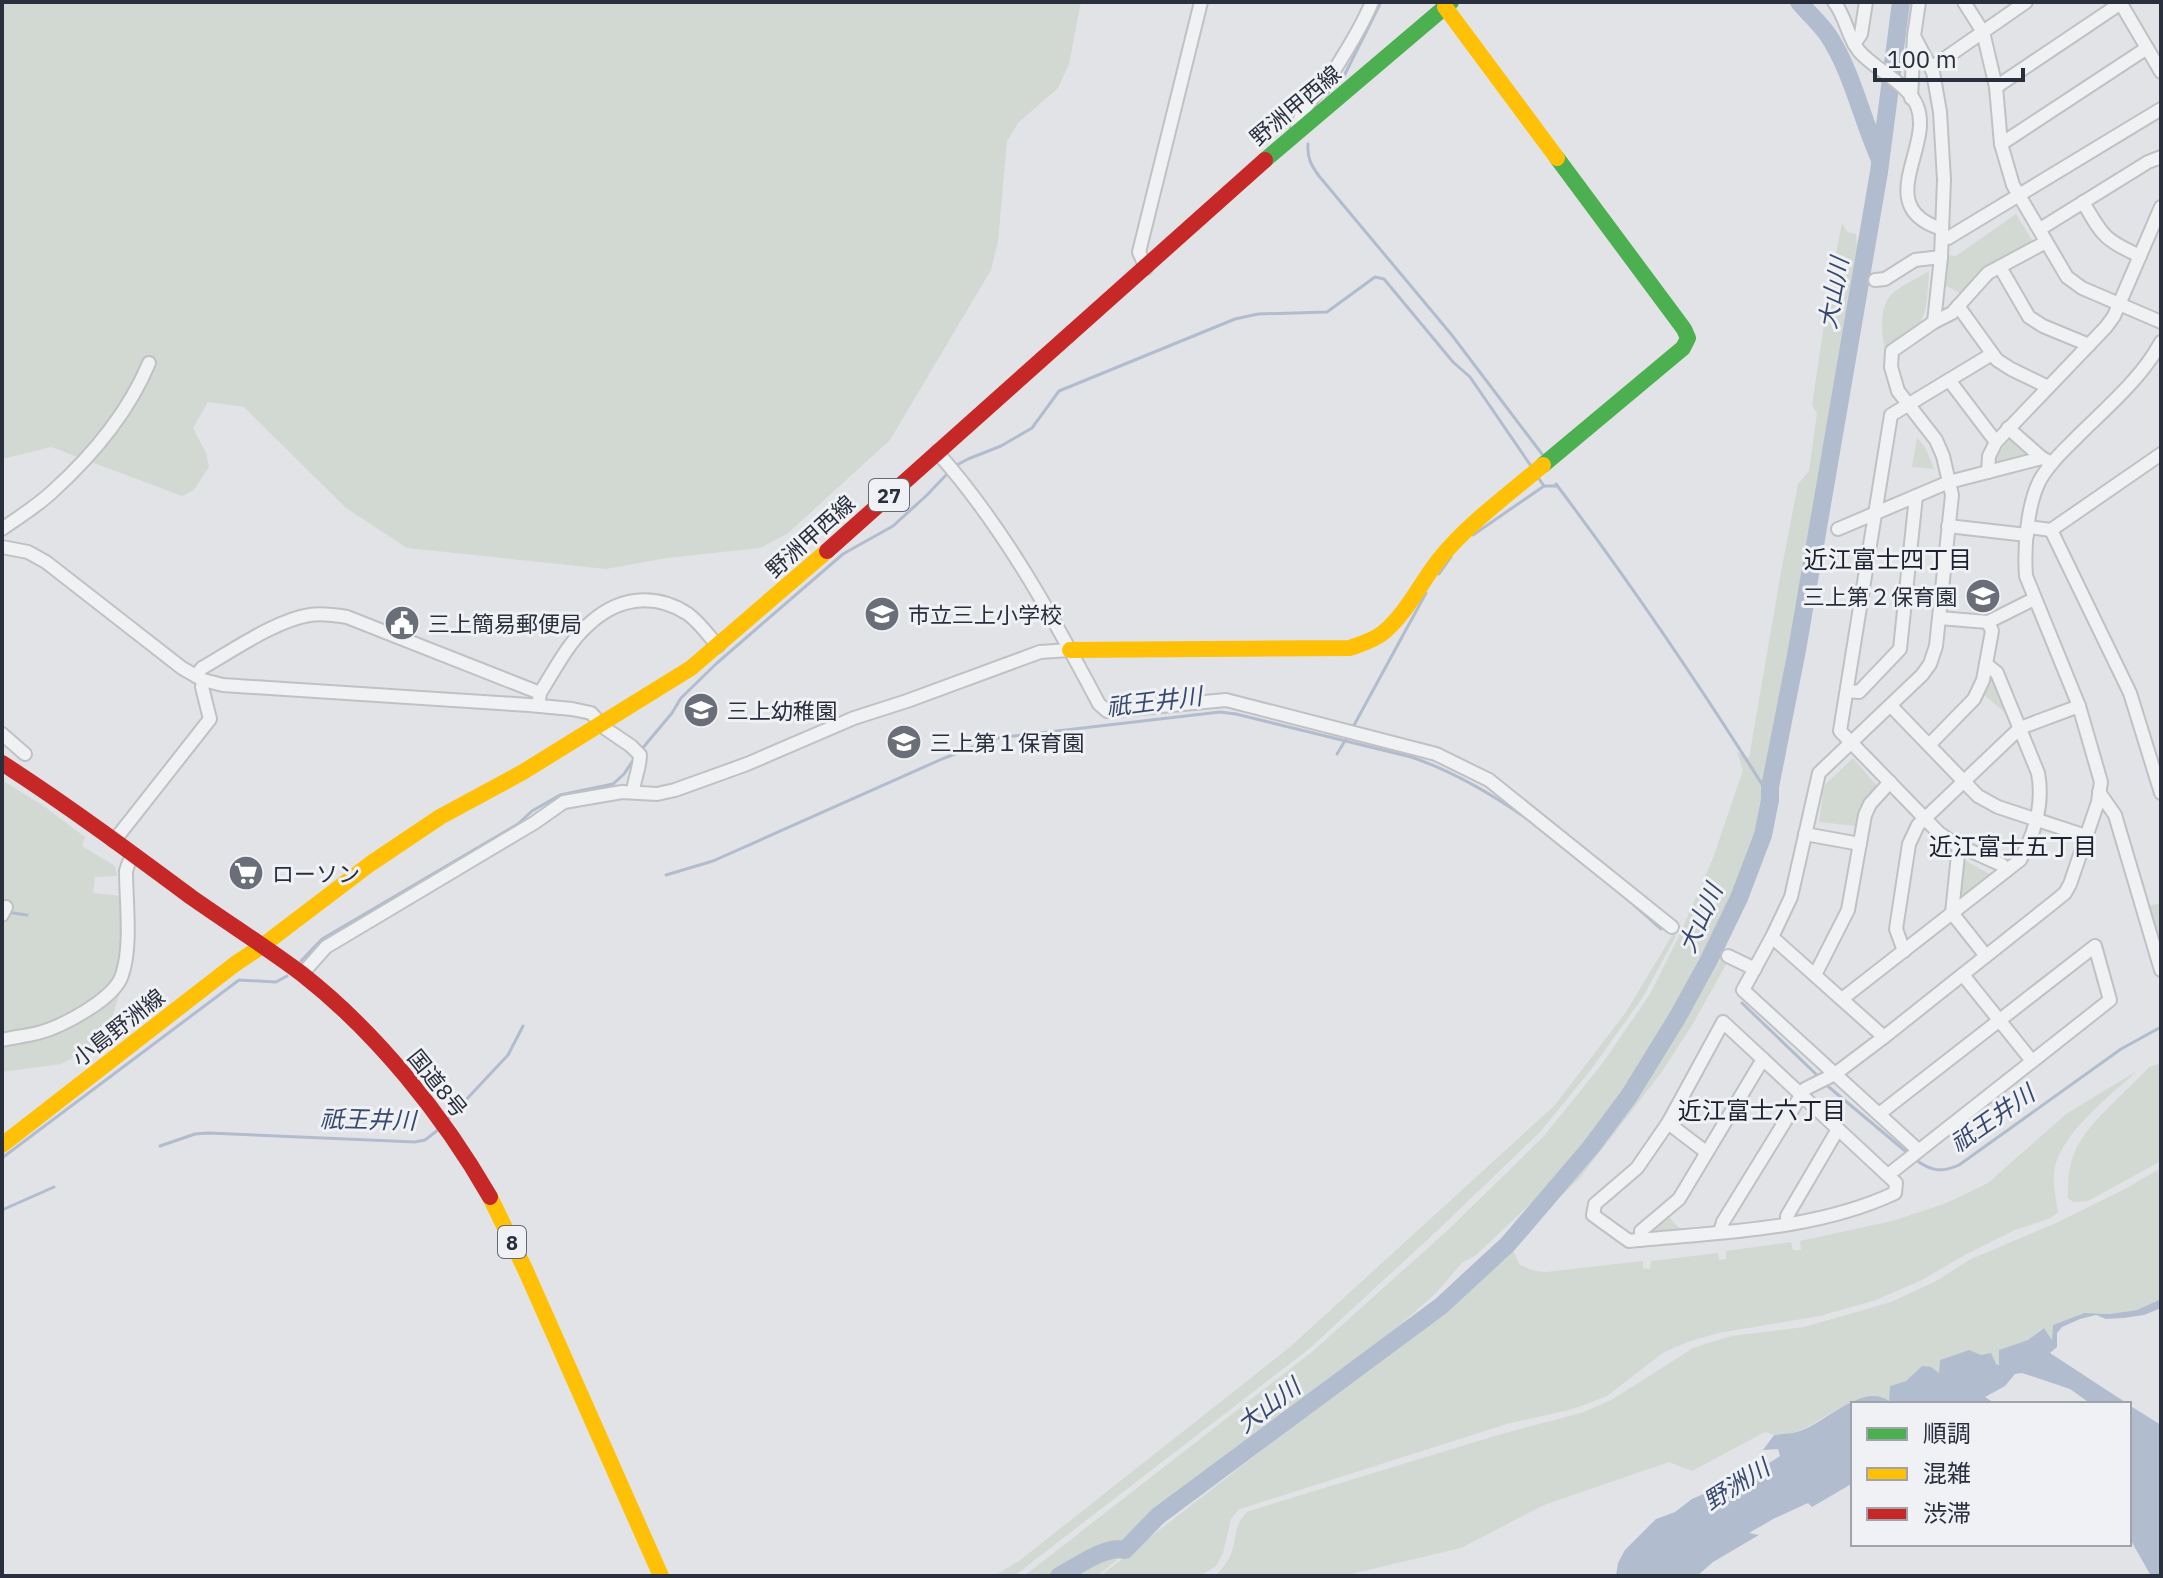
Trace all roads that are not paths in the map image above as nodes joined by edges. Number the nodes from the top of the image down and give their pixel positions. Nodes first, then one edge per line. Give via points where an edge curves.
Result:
1 (1201, 2) edge
2 (1372, 2) edge
3 (1834, 2) edge
4 (1866, 2) edge
5 (1919, 2) edge
6 (1964, 2) edge
7 (2026, 2) edge
8 (2121, 3) edge
9 (1448, 4) edge
10 (1983, 32) junction
11 (1914, 36) junction
12 (1854, 44) junction
13 (2147, 48) junction
14 (1931, 68) junction
15 (2161, 72) edge
16 (1996, 87) junction
17 (1911, 98) junction
18 (2161, 109) edge
19 (1296, 133) junction
20 (2001, 144) junction
21 (2161, 157) edge
22 (2019, 195) junction
23 (2083, 202) junction
24 (2161, 207) edge
25 (2040, 229) junction
26 (1942, 234) junction
27 (2046, 242) junction
28 (2140, 256) junction
29 (1941, 257) junction
30 (2000, 267) junction
31 (1146, 268) junction
32 (1875, 280) dead end
33 (2119, 304) junction
34 (1958, 306) junction
35 (1934, 322) junction
36 (2161, 322) edge
37 (2161, 342) edge
38 (2089, 345) junction
39 (1992, 354) junction
40 (149, 363) dead end
41 (1949, 380) junction
42 (2048, 387) junction
43 (1909, 405) junction
44 (2008, 428) junction
45 (1996, 442) junction
46 (937, 452) junction
47 (2161, 454) edge
48 (2047, 461) junction
49 (1988, 472) junction
50 (1949, 482) junction
51 (1916, 496) junction
52 (1875, 513) junction
53 (1948, 526) junction
54 (2, 529) edge
55 (1838, 529) dead end
56 (2051, 530) junction
57 (2028, 531) junction
58 (2, 547) edge
59 (2034, 599) junction
60 (1939, 618) junction
61 (1988, 622) junction
62 (718, 646) junction
63 (1070, 650) junction
64 (1986, 664) junction
65 (200, 678) junction
66 (1847, 691) junction
67 (539, 700) junction
68 (1891, 706) junction
69 (2079, 706) junction
70 (600, 723) junction
71 (2020, 728) junction
72 (2, 734) edge
73 (1852, 742) junction
74 (1929, 745) junction
75 (25, 754) dead end
76 (2, 763) edge
77 (1964, 781) junction
78 (1890, 782) junction
79 (633, 792) junction
80 (2099, 792) junction
81 (2161, 793) edge
82 (1925, 818) junction
83 (2036, 820) junction
84 (1805, 834) junction
85 (2086, 836) junction
86 (114, 841) junction
87 (1860, 844) junction
88 (1959, 845) junction
89 (135, 856) junction
90 (2007, 870) junction
91 (1952, 913) junction
92 (1672, 927) dead end
93 (1772, 937) junction
94 (262, 946) junction
95 (1904, 951) junction
96 (1728, 956) dead end
97 (1986, 956) junction
98 (1755, 969) junction
99 (2161, 970) edge
100 (302, 974) junction
101 (1815, 975) junction
102 (1963, 975) junction
103 (1842, 999) junction
104 (1999, 1020) junction
105 (1884, 1037) junction
106 (2, 1040) edge
107 (1763, 1059) junction
108 (2032, 1061) junction
109 (1835, 1074) junction
110 (1802, 1095) junction
111 (1879, 1114) junction
112 (1668, 1123) junction
113 (1838, 1129) junction
114 (2, 1145) edge
115 (1918, 1150) junction
116 (1706, 1152) junction
117 (1888, 1175) junction
118 (1787, 1223) junction
119 (1720, 1232) junction
120 (1641, 1240) junction
121 (661, 1576) edge

1 - 31 street via 1139,252
2 - 19 street via 1361,27 1298,119
3 - 12 street
4 - 12 street
5 - 11 street
6 - 10 street
7 - 10 street
8 - 13 street
8 - 16 street
9 - 19 main road, 野洲甲西線 / 27
9 - 63 main road via 1684,329 1688,338 1683,348 1471,525 1384,632 1364,643 1350,648
10 - 14 street
10 - 16 street
11 - 14 street
11 - 17 street
12 - 17 street
13 - 15 street
13 - 20 street
14 - 26 street via 1940,112
16 - 20 street
17 - 26 street via 1920,125 1908,197 1913,210
18 - 22 street
19 - 31 main road, 野洲甲西線 / 27
20 - 22 street
21 - 23 street
22 - 25 street
22 - 26 street via 1948,238
23 - 25 street
23 - 28 street via 2102,235
24 - 28 street
25 - 27 street
26 - 29 street
27 - 30 street
27 - 33 street via 2067,277
28 - 33 street
29 - 32 street via 1915,260
29 - 35 street
30 - 34 street
30 - 38 street via 2029,317
31 - 46 main road, 野洲甲西線 / 27
33 - 36 street
33 - 38 street
34 - 35 street
34 - 39 street
35 - 43 street via 1892,351 1898,391
37 - 48 street via 2134,380
38 - 42 street
39 - 41 street
39 - 42 street
40 - 54 street via 126,410 104,438 52,492
41 - 43 street
41 - 45 street
42 - 44 street
43 - 50 street via 1936,440
43 - 52 street via 1891,415
44 - 45 street
44 - 48 street
45 - 49 street
46 - 62 main road, 野洲甲西線 / 27
46 - 63 street via 998,531
47 - 56 street
48 - 49 street
48 - 57 street via 2033,496
49 - 50 street
50 - 51 street
50 - 53 street
51 - 52 street
51 - 66 street via 1900,649 1859,692
52 - 55 street
52 - 66 street
53 - 57 street
53 - 60 street
56 - 57 street
56 - 81 street via 2130,693
57 - 59 street via 2026,576
58 - 65 street via 46,562
59 - 61 street
59 - 69 street
60 - 61 street
60 - 68 street via 1930,664
61 - 64 street via 1992,631
62 - 67 street via 691,616 671,605 629,601 587,625
62 - 70 main road, 野洲甲西線 / 27
63 - 79 street via 1040,652 854,718 675,790
63 - 92 street via 1107,711 1226,700 1436,754 1489,780
64 - 71 street via 1997,673
64 - 74 street via 1974,699
65 - 67 street via 223,685
65 - 67 street via 202,668 280,624 324,614 347,617
65 - 86 street via 210,719
66 - 73 street via 1840,731
67 - 70 street via 591,713
68 - 73 street
68 - 74 street
69 - 71 street
69 - 80 street via 2101,782
70 - 79 street via 640,755
70 - 94 main road, 野洲甲西線 / 27 via 440,817
71 - 77 street
71 - 83 street via 2038,773
72 - 75 street
73 - 78 street
73 - 84 street via 1819,773
74 - 77 street
76 - 86 main road, 国道8号 / 8
77 - 82 street
77 - 83 street via 1998,807
78 - 82 street
78 - 87 street via 1870,804
79 - 100 street via 564,802 326,947
80 - 85 street
80 - 99 street via 2115,815
82 - 88 street
82 - 95 street via 1909,844 1896,929
83 - 85 street
83 - 90 street via 2020,860
84 - 87 street
84 - 93 street via 1791,897
85 - 97 street via 2065,893
86 - 89 main road, 国道8号 / 8
87 - 101 street via 1848,910
88 - 90 street
88 - 91 street
89 - 94 main road, 国道8号 / 8
89 - 106 street via 126,871 122,978 86,1011 41,1032
90 - 91 street
91 - 95 street
91 - 97 street
93 - 98 street
93 - 101 street
94 - 100 main road, 国道8号 / 8
94 - 114 main road, 小島野洲線
95 - 103 street
96 - 98 street
97 - 102 street
98 - 109 street via 1743,990
100 - 121 main road, 国道8号 / 8 via 365,1023 448,1129 495,1206
101 - 103 street
102 - 104 street
102 - 105 street
103 - 105 street
104 - 108 street
104 - 108 street via 2095,946 2110,1000
104 - 111 street
105 - 109 street
107 - 110 street
107 - 112 street via 1723,1022
107 - 116 street
108 - 115 street
109 - 110 street
109 - 111 street
110 - 113 street
110 - 119 street
111 - 115 street
112 - 116 street
112 - 120 street via 1637,1168 1595,1204 1593,1215 1629,1241
113 - 117 street
113 - 118 street
115 - 117 street
116 - 120 street via 1679,1199 1641,1231
117 - 118 street via 1896,1183 1895,1193
118 - 119 street
119 - 120 street

